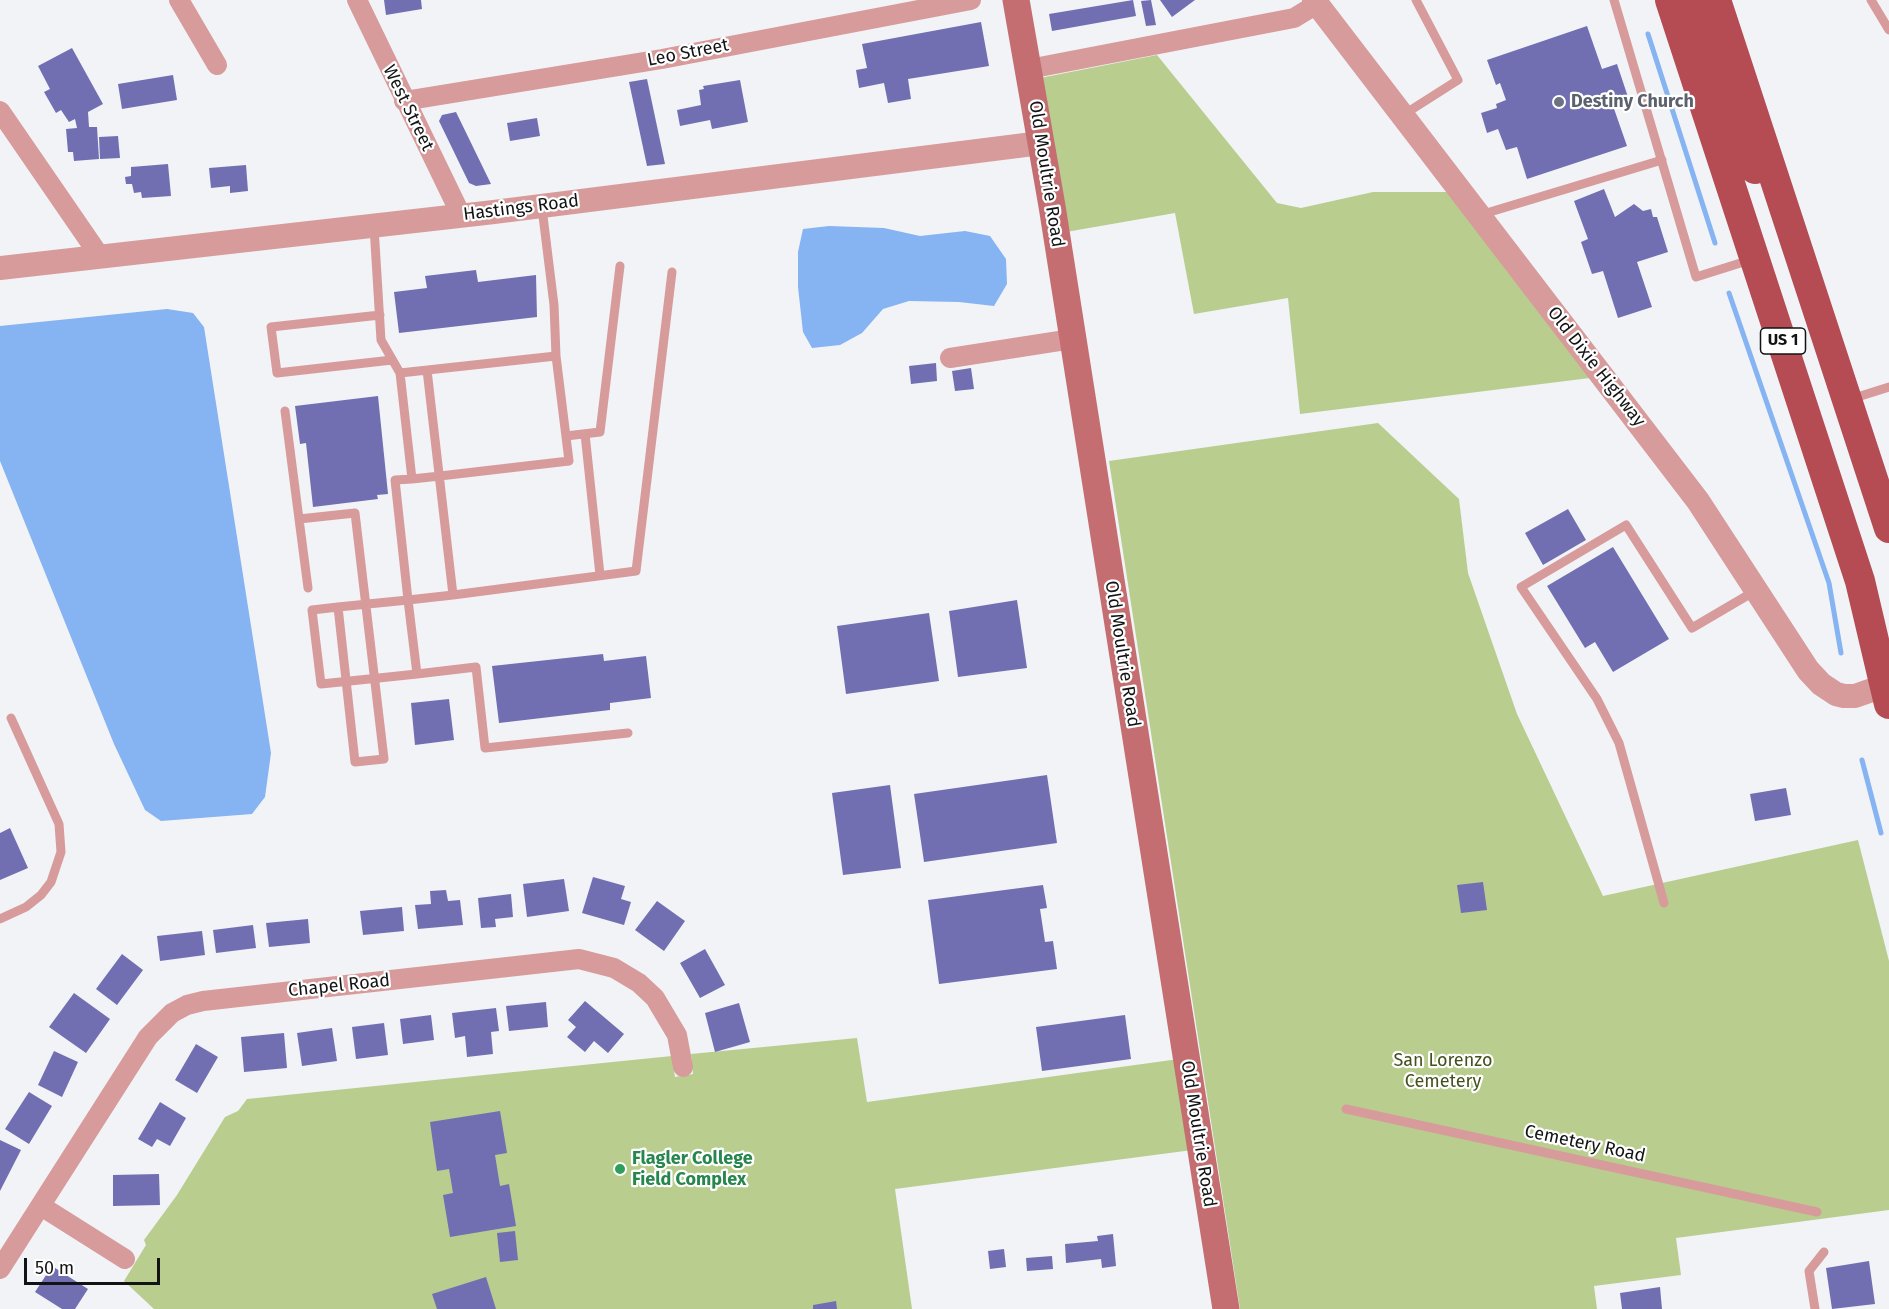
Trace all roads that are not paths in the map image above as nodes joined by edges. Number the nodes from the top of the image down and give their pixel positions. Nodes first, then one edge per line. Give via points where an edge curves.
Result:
1 (180, 0) edge
2 (357, 0) edge
3 (971, 0) edge
4 (1016, 0) edge
5 (1416, 0) edge
6 (1614, 0) edge
7 (1670, 0) edge
8 (1694, 0) edge
9 (1716, 0) edge
10 (1735, 0) edge
11 (1871, 0) edge
12 (1316, 2) edge
13 (1889, 30) edge
14 (217, 65) dead end
15 (1029, 69) junction
16 (404, 101) junction
17 (0, 111) edge
18 (1403, 116) junction
19 (1041, 143) junction
20 (1662, 160) junction
21 (542, 206) junction
22 (461, 215) junction
23 (1480, 215) junction
24 (374, 225) junction
25 (1790, 225) junction
26 (99, 255) junction
27 (1755, 259) junction
28 (620, 266) dead end
29 (0, 268) edge
30 (672, 272) dead end
31 (1817, 307) junction
32 (380, 315) junction
33 (1072, 339) junction
34 (556, 356) junction
35 (950, 358) dead end
36 (392, 360) junction
37 (427, 370) junction
38 (400, 373) junction
39 (1889, 387) edge
40 (1848, 400) junction
41 (285, 411) dead end
42 (585, 434) junction
43 (566, 436) junction
44 (440, 476) junction
45 (412, 479) junction
46 (299, 519) junction
47 (1889, 528) edge
48 (600, 575) junction
49 (308, 588) dead end
50 (1755, 591) junction
51 (453, 595) junction
52 (408, 600) junction
53 (367, 604) junction
54 (338, 607) junction
55 (417, 674) junction
56 (376, 678) junction
57 (347, 681) junction
58 (1888, 690) edge
59 (11, 718) dead end
60 (628, 733) dead end
61 (1664, 903) dead end
62 (0, 919) edge
63 (683, 1067) dead end
64 (1346, 1108) dead end
65 (41, 1206) junction
66 (1817, 1212) dead end
67 (1824, 1252) dead end
68 (125, 1259) dead end
69 (0, 1269) edge
70 (1226, 1309) edge
71 (1815, 1309) edge

1 - 14 street
2 - 16 street, West Street
3 - 16 street, Leo Street via 662,59
4 - 15 main road, Old Moultrie Road
5 - 18 lane via 1458,80
6 - 20 lane
7 - 27 main road, US 1
8 - 25 main road via 1743,145
9 - 25 main road, US 1
10 - 31 main road via 1816,257
11 - 13 lane
12 - 15 street via 1294,18
12 - 18 street, Old Dixie Highway
15 - 19 main road, Old Moultrie Road
16 - 22 street, West Street
17 - 26 street
18 - 23 street, Old Dixie Highway
19 - 21 street, Hastings Road
19 - 33 main road, Old Moultrie Road
20 - 23 lane
20 - 27 lane via 1696,277
21 - 22 street, Hastings Road
21 - 34 lane
22 - 24 street, Hastings Road
23 - 50 street, Old Dixie Highway via 1698,501
24 - 26 street, Hastings Road
24 - 32 lane
25 - 31 main road, US 1
26 - 29 street, Hastings Road
27 - 58 main road, US 1 via 1860,581
28 - 42 lane via 600,432
30 - 48 lane via 636,571
31 - 40 main road, US 1
32 - 36 lane via 381,340
32 - 36 lane via 272,327 277,374
33 - 35 street
33 - 70 main road, Old Moultrie Road
34 - 37 lane
34 - 43 lane
36 - 38 lane
37 - 38 lane
37 - 44 lane
38 - 45 lane
39 - 40 lane
40 - 47 main road, US 1
41 - 46 lane
42 - 43 lane
42 - 48 lane
43 - 44 lane via 569,461
44 - 45 lane
44 - 51 lane
45 - 52 lane via 395,480
46 - 49 lane
46 - 53 lane via 355,513
48 - 51 lane
50 - 58 street, Old Dixie Highway via 1821,684 1844,696
50 - 61 lane via 1692,628 1626,525 1521,587 1597,699 1619,743
51 - 52 lane
52 - 53 lane
52 - 55 lane
53 - 54 lane
53 - 56 lane
54 - 57 lane
54 - 57 lane via 312,610 321,684
55 - 56 lane
55 - 60 lane via 476,667 485,748
56 - 57 lane
56 - 57 lane via 384,759 356,762
59 - 62 lane via 59,824 61,852 51,882 41,895
63 - 65 street, Chapel Road via 677,1035 655,998 614,968 579,959 203,1001 172,1013 148,1037
64 - 66 lane, Cemetery Road
65 - 68 street
65 - 69 street, Chapel Road
67 - 71 lane via 1809,1271

